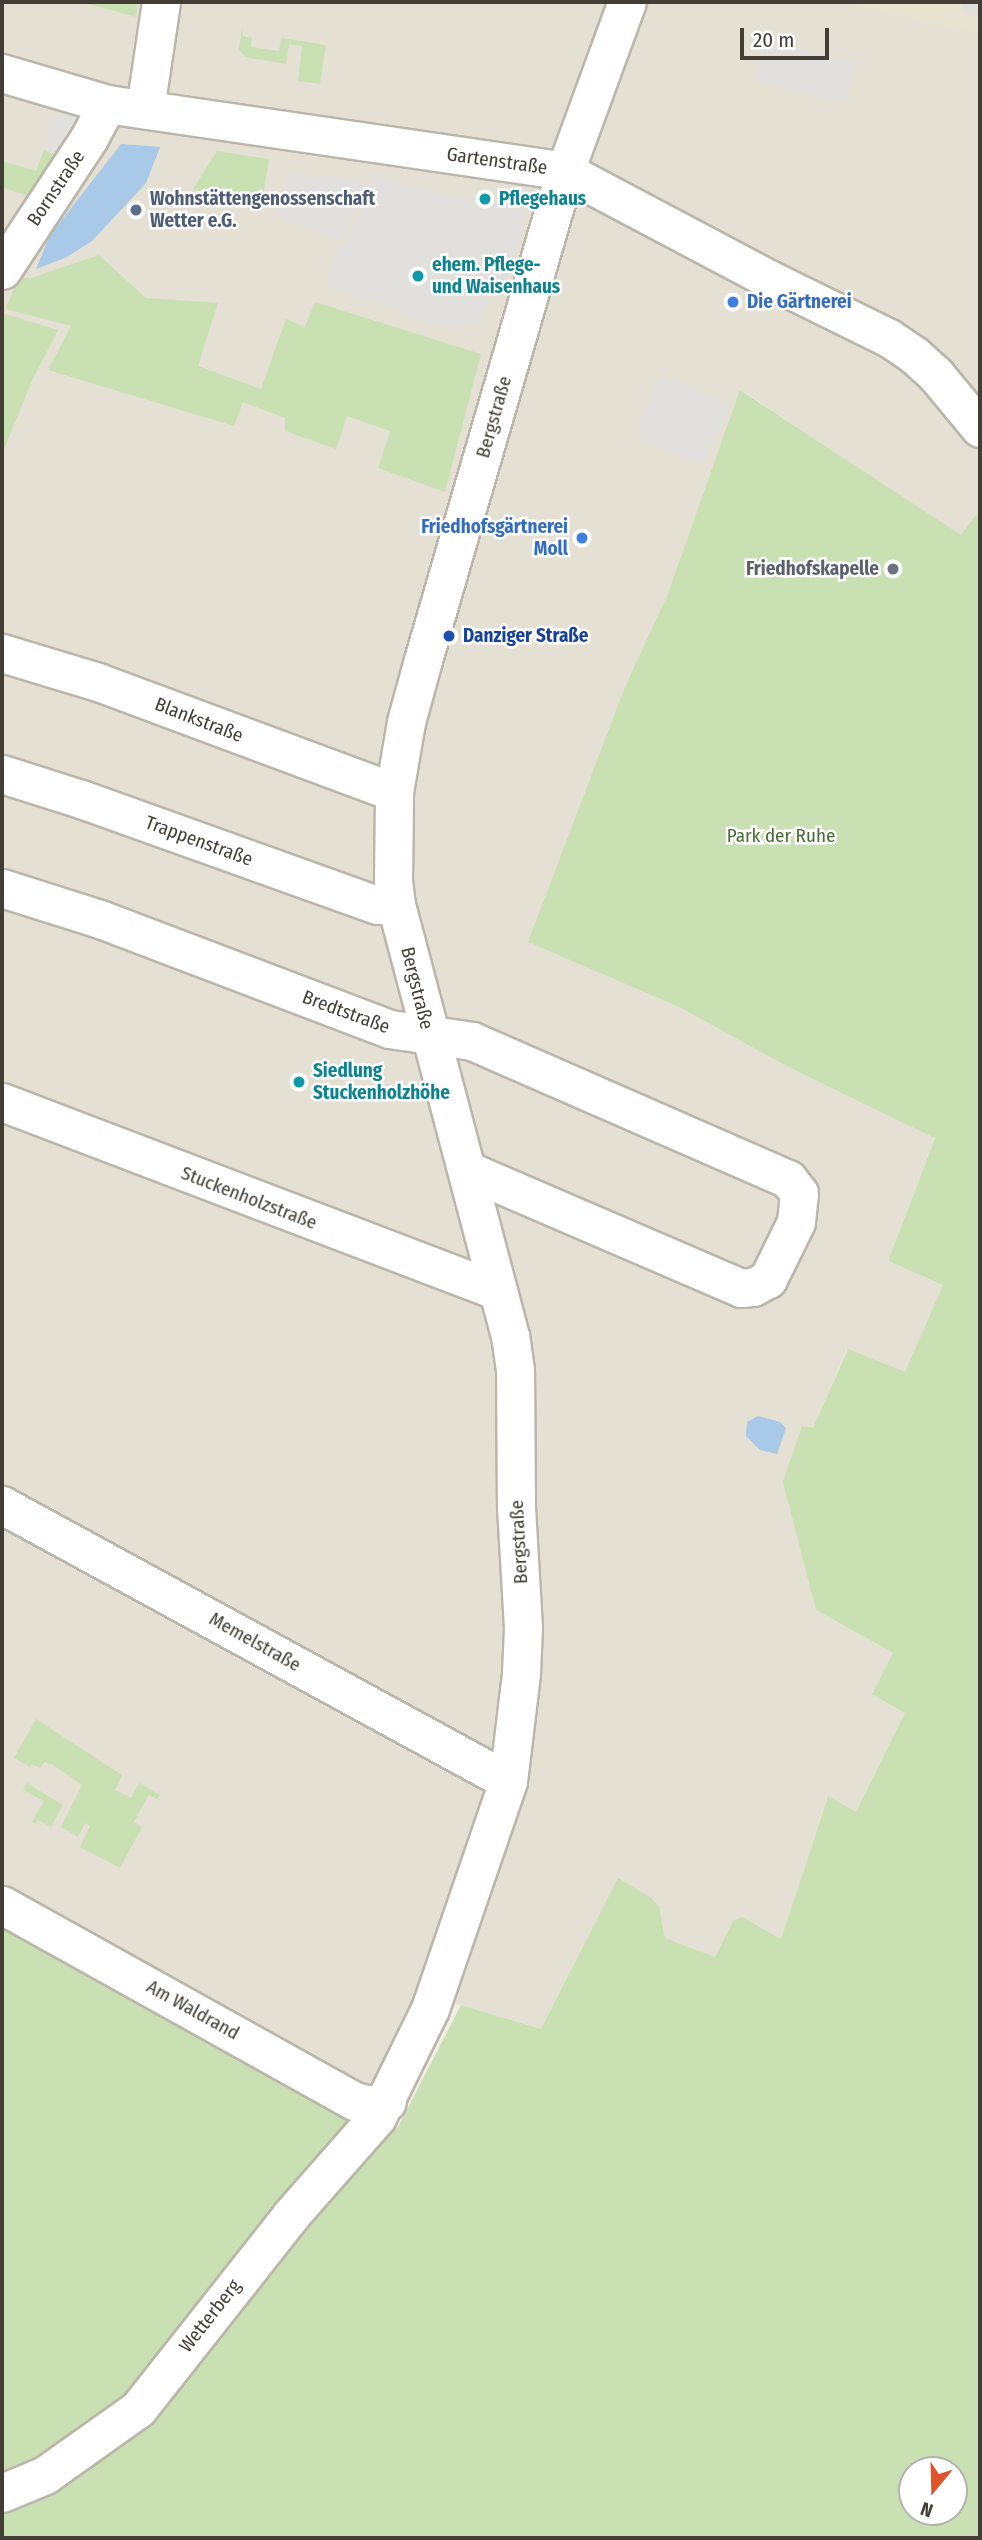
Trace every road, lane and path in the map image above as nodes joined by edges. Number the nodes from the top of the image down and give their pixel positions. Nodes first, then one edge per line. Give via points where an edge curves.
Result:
1 (161, 2) edge
2 (627, 2) edge
3 (2, 73) edge
4 (107, 104) junction
5 (145, 109) junction
6 (565, 171) junction
7 (2, 270) edge
8 (977, 416) edge
9 (2, 653) edge
10 (2, 774) edge
11 (394, 792) junction
12 (2, 888) edge
13 (396, 905) junction
14 (429, 1036) junction
15 (2, 1102) edge
16 (467, 1170) junction
17 (498, 1291) junction
18 (2, 1505) edge
19 (508, 1781) junction
20 (2, 1905) edge
21 (387, 2102) junction
22 (2, 2493) edge

1 - 5 street
2 - 6 street, Bergstraße
3 - 4 street, Gartenstraße
4 - 5 street, Gartenstraße
4 - 7 street, Bornstraße
5 - 6 street, Gartenstraße
6 - 8 street, Gartenstraße via 889,338
6 - 11 street, Bergstraße via 419,673
9 - 11 street, Blankstraße via 123,691
10 - 13 street, Trappenstraße via 377,905
11 - 13 street, Bergstraße
12 - 14 street, Bredtstraße via 100,919 390,1029
13 - 14 street, Bergstraße
14 - 16 street, Bergstraße
14 - 16 street, Bredtstraße via 472,1041 788,1179 799,1193 796,1222 768,1279 741,1288
15 - 17 street, Stuckenholzstraße
16 - 17 street, Bergstraße
17 - 19 street, Bergstraße via 515,1370 523,1628
18 - 19 street, Memelstraße
19 - 21 street, Bergstraße via 430,2009
20 - 21 street, Am Waldrand via 354,2101
21 - 22 street, Wetterberg via 274,2235 138,2409 45,2475

